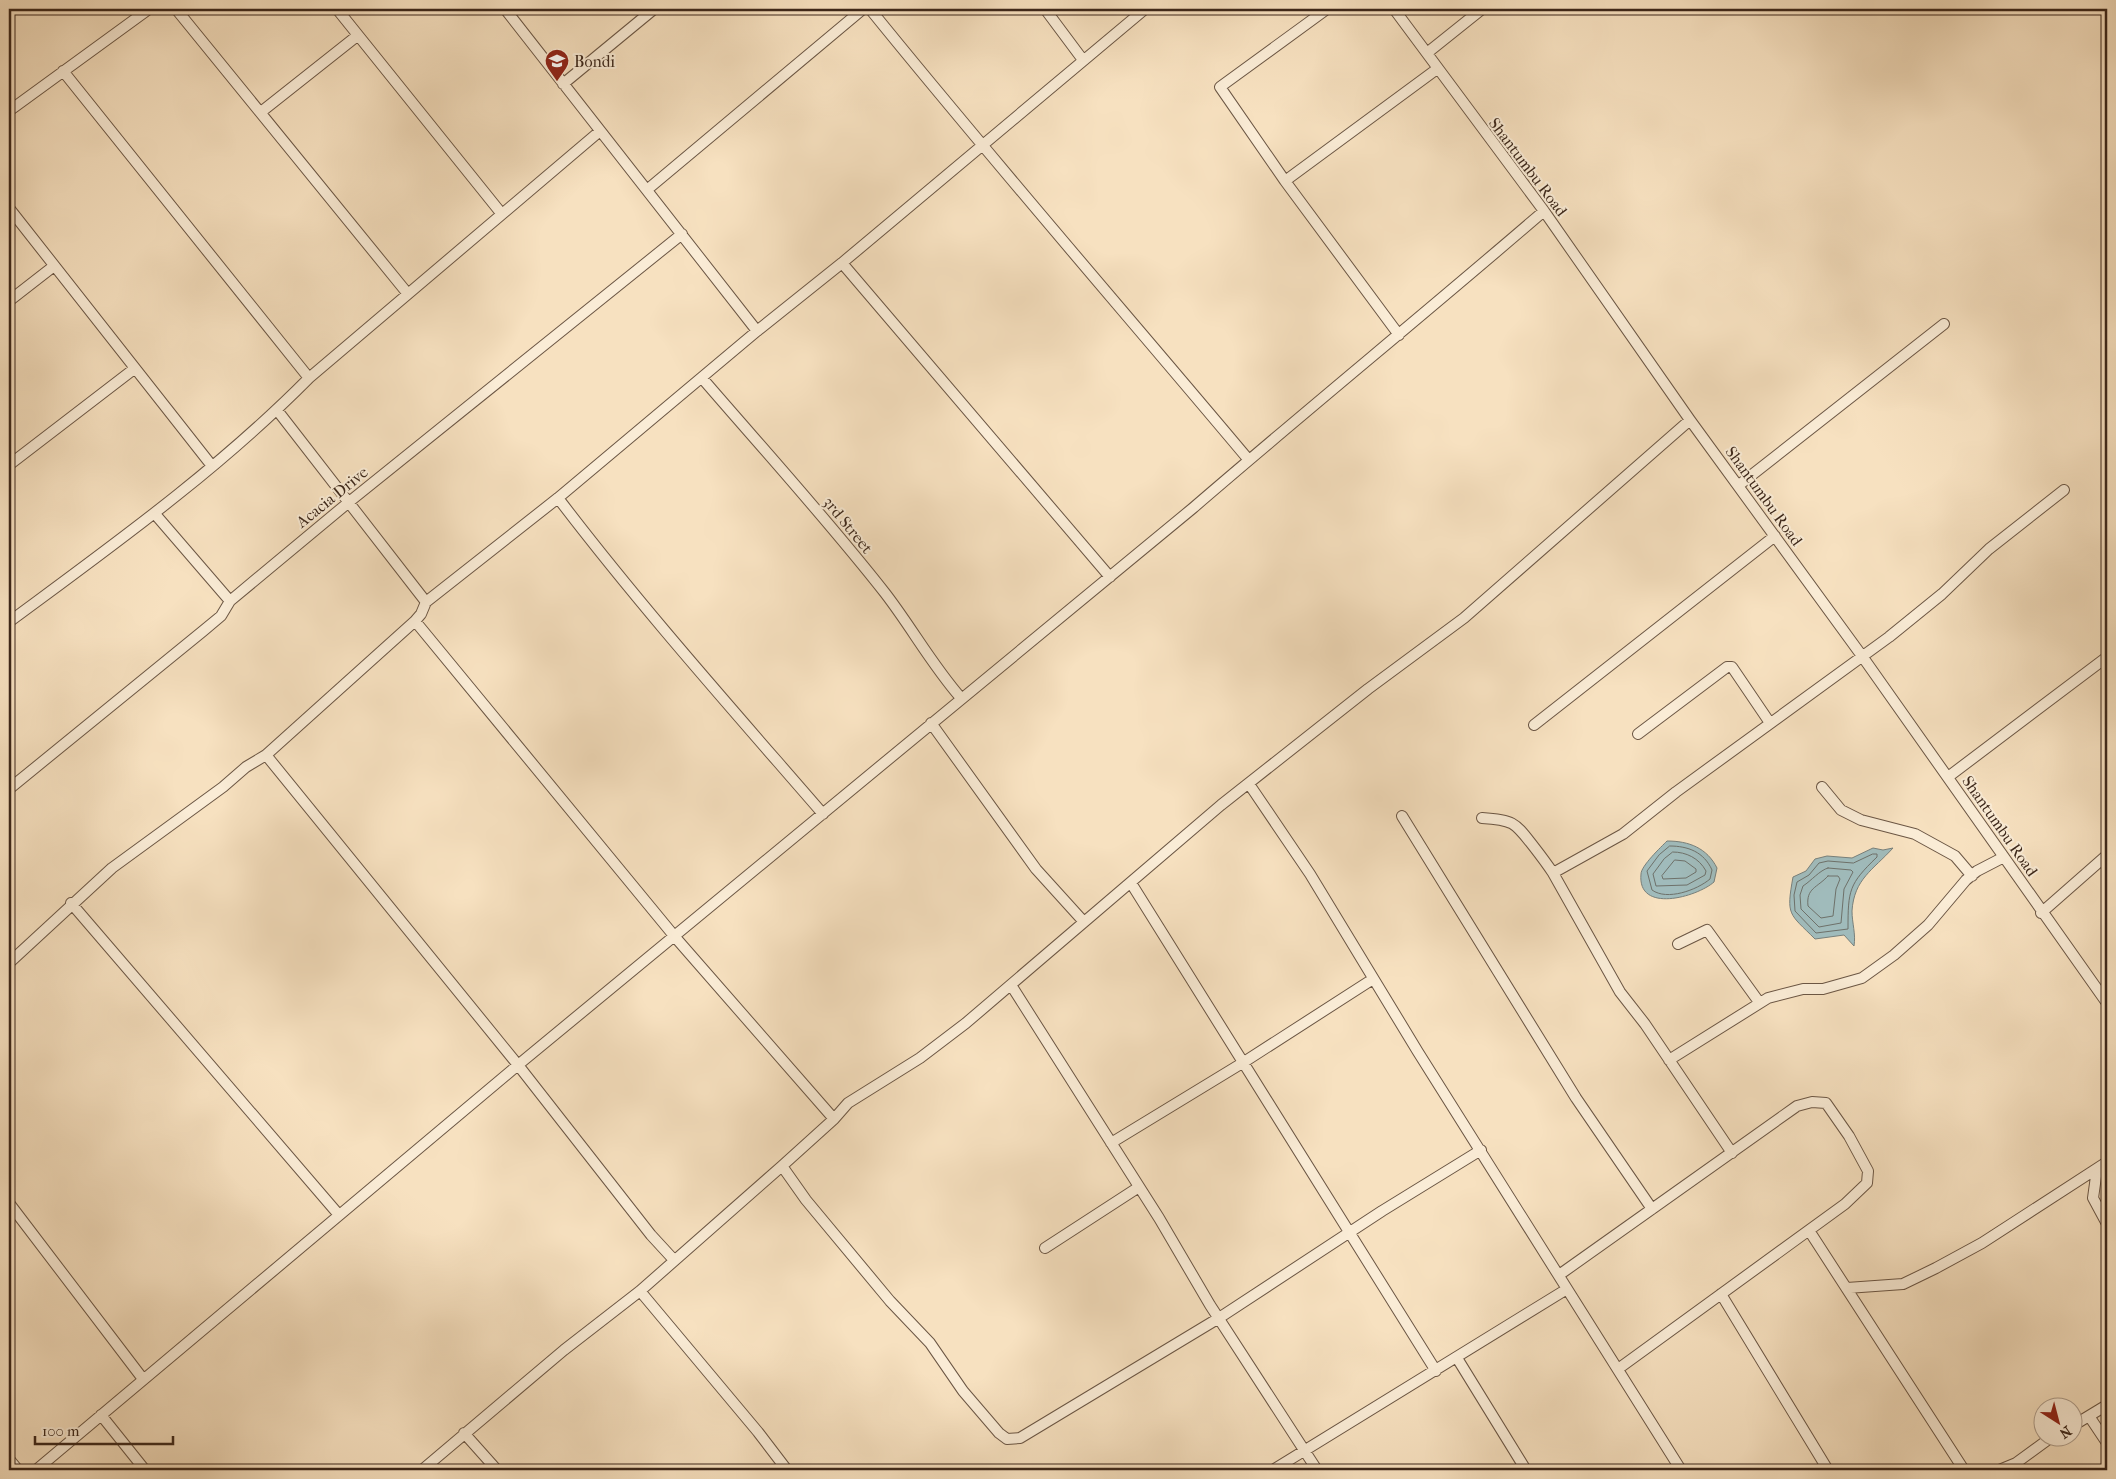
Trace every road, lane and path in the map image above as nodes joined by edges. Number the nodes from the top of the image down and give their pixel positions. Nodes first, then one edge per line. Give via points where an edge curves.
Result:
1 (149, 9) edge
2 (176, 9) edge
3 (337, 9) edge
4 (505, 9) edge
5 (654, 9) edge
6 (863, 9) edge
7 (870, 9) edge
8 (1044, 9) edge
9 (1146, 9) edge
10 (1327, 9) edge
11 (1394, 9) edge
12 (1482, 9) edge
13 (357, 36) junction
14 (1427, 53) junction
15 (1083, 60) junction
16 (1438, 69) junction
17 (64, 71) junction
18 (562, 84) junction
19 (9, 111) edge
20 (261, 112) junction
21 (600, 131) junction
22 (982, 147) junction
23 (1285, 181) junction
24 (648, 189) junction
25 (9, 208) edge
26 (1544, 211) junction
27 (501, 213) junction
28 (682, 234) junction
29 (842, 263) junction
30 (54, 266) junction
31 (408, 294) junction
32 (9, 301) edge
33 (1944, 324) dead end
34 (757, 331) junction
35 (1399, 335) junction
36 (134, 369) junction
37 (308, 378) junction
38 (702, 378) junction
39 (276, 410) junction
40 (1690, 420) junction
41 (1248, 459) junction
42 (9, 465) edge
43 (212, 466) junction
44 (1739, 485) junction
45 (2064, 490) dead end
46 (558, 498) junction
47 (349, 502) junction
48 (155, 514) junction
49 (1775, 536) junction
50 (1110, 577) junction
51 (230, 601) junction
52 (426, 602) junction
53 (415, 621) junction
54 (9, 622) edge
55 (1862, 656) junction
56 (2107, 657) edge
57 (961, 698) junction
58 (931, 723) junction
59 (1770, 723) junction
60 (1534, 725) dead end
61 (1638, 734) dead end
62 (266, 755) junction
63 (1948, 777) junction
64 (1249, 784) junction
65 (1822, 787) dead end
66 (9, 789) edge
67 (823, 814) junction
68 (1402, 816) dead end
69 (1482, 818) dead end
70 (2107, 855) edge
71 (2004, 858) junction
72 (1553, 874) junction
73 (1972, 876) junction
74 (1131, 883) junction
75 (71, 903) junction
76 (2042, 913) junction
77 (1084, 922) junction
78 (675, 937) junction
79 (1678, 944) dead end
80 (9, 963) edge
81 (1372, 979) junction
82 (1011, 984) junction
83 (1759, 1002) junction
84 (2107, 1003) edge
85 (1670, 1060) junction
86 (1244, 1062) junction
87 (518, 1065) junction
88 (834, 1119) junction
89 (1111, 1143) junction
90 (1480, 1150) junction
91 (1732, 1153) junction
92 (2107, 1162) edge
93 (782, 1166) junction
94 (2097, 1169) junction
95 (1139, 1187) junction
96 (9, 1203) edge
97 (1652, 1209) junction
98 (339, 1215) junction
99 (2107, 1224) edge
100 (1350, 1231) junction
101 (1810, 1232) junction
102 (1045, 1248) dead end
103 (674, 1260) junction
104 (1559, 1275) junction
105 (1846, 1288) junction
106 (1567, 1289) junction
107 (640, 1291) junction
108 (1721, 1294) junction
109 (1218, 1318) junction
110 (1456, 1358) junction
111 (1618, 1369) junction
112 (1436, 1371) junction
113 (143, 1379) junction
114 (2107, 1405) edge
115 (102, 1415) junction
116 (2089, 1416) junction
117 (2084, 1419) edge
118 (464, 1432) junction
119 (2107, 1443) edge
120 (2039, 1446) edge
121 (1303, 1450) junction
122 (9, 1459) edge
123 (18, 1470) edge
124 (36, 1470) edge
125 (145, 1470) edge
126 (422, 1470) edge
127 (497, 1470) edge
128 (787, 1470) edge
129 (1273, 1470) edge
130 (1317, 1470) edge
131 (1526, 1470) edge
132 (1681, 1470) edge
133 (1828, 1470) edge
134 (1964, 1470) edge
135 (1999, 1470) edge

1 - 17 street
2 - 20 street
3 - 13 street
4 - 18 street
5 - 18 street
6 - 24 street
7 - 22 street
8 - 15 street
9 - 15 street
10 - 23 street via 1220,87
11 - 14 street, Shantumbu Road
12 - 14 street
13 - 20 street
13 - 27 street
14 - 16 street, Shantumbu Road
15 - 22 street
16 - 23 street
16 - 26 street, Shantumbu Road
17 - 19 street
17 - 37 street
18 - 21 street
20 - 31 street
21 - 24 street
21 - 27 street
22 - 29 street
22 - 41 street
23 - 35 street
24 - 28 street
25 - 30 street
26 - 35 street
26 - 40 street, Shantumbu Road
27 - 31 street
28 - 34 street
28 - 47 street, Acacia Drive
29 - 34 street
29 - 50 street
30 - 32 street
30 - 36 street
31 - 37 street
33 - 44 street
34 - 38 street
35 - 41 street
36 - 42 street
36 - 43 street
37 - 39 street
38 - 46 street
38 - 57 street, 3rd Street via 816,507
39 - 43 street
39 - 47 street
40 - 44 street, Shantumbu Road
40 - 64 street via 1464,618
41 - 50 street
43 - 48 street
44 - 49 street, Shantumbu Road
45 - 55 street via 1989,550 1897,631
46 - 52 street
46 - 67 street via 688,658
47 - 51 street, Acacia Drive
47 - 52 street
48 - 51 street
48 - 54 street
49 - 55 street, Shantumbu Road
49 - 60 street
50 - 57 street
51 - 66 street, Acacia Drive via 221,616
52 - 53 street
53 - 62 street
53 - 78 street
55 - 59 street
55 - 63 street, Shantumbu Road
56 - 63 street
57 - 58 street
58 - 67 street
58 - 77 street via 1036,869
59 - 61 street via 1732,667 1728,667
59 - 72 street via 1623,834
62 - 75 street via 112,868
62 - 87 street
63 - 71 street, Shantumbu Road
64 - 74 street
64 - 81 street via 1310,874
65 - 73 street via 1841,810 1861,820 1915,834 1955,856
67 - 78 street
68 - 97 street via 1576,1098
69 - 72 street via 1516,825 1542,855
70 - 76 street
71 - 73 street
71 - 76 street, Shantumbu Road
72 - 85 street via 1620,992
73 - 83 street via 1928,925 1862,978 1823,989 1795,991
74 - 77 street
74 - 86 street
75 - 80 street
75 - 98 street
76 - 84 street, Shantumbu Road
77 - 82 street
78 - 87 street
78 - 88 street
79 - 83 street via 1707,930
81 - 86 street
81 - 90 street
82 - 88 street via 920,1058 848,1103
82 - 89 street
83 - 85 street
85 - 91 street
86 - 89 street
86 - 100 street
87 - 98 street
87 - 103 street
88 - 93 street
89 - 95 street
90 - 100 street
90 - 104 street
91 - 97 street
91 - 101 street via 1797,1106 1826,1103 1858,1152 1869,1178 1863,1189
92 - 94 street
93 - 103 street
93 - 109 street via 890,1302 930,1343 963,1391 998,1433 1007,1439 1020,1438
94 - 99 street via 2093,1198
94 - 105 street via 1982,1243 1903,1284
95 - 102 street
95 - 109 street
96 - 113 street
97 - 104 street
98 - 113 street
100 - 109 street
100 - 112 street
101 - 105 street
101 - 108 street
103 - 107 street
104 - 106 street
105 - 134 street
106 - 110 street
106 - 111 street
107 - 118 street
107 - 128 street
108 - 111 street
108 - 133 street
109 - 121 street
110 - 112 street
110 - 131 street
111 - 132 street
112 - 121 street
113 - 115 street
114 - 116 street
115 - 124 street
115 - 125 street
116 - 117 street
116 - 119 street
118 - 126 street
118 - 127 street
120 - 135 street via 2016,1463
121 - 129 street
121 - 130 street
122 - 123 street

